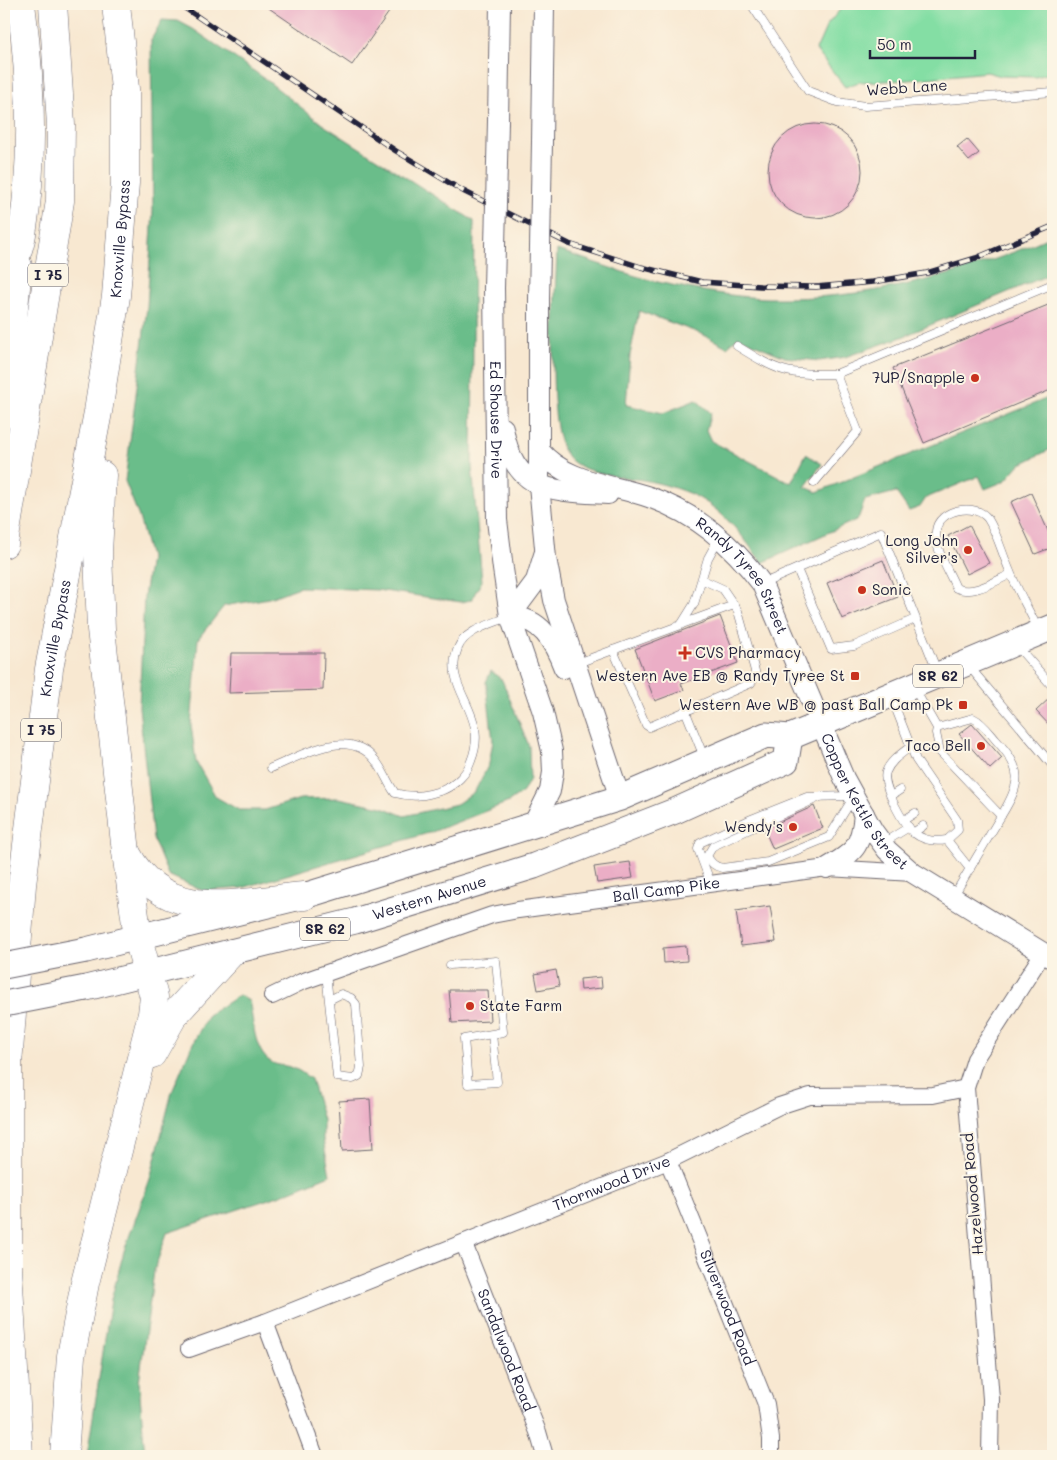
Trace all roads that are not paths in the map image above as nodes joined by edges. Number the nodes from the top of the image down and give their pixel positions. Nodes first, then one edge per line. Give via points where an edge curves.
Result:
1 (21, 4) edge
2 (53, 4) edge
3 (500, 4) edge
4 (544, 4) edge
5 (751, 4) edge
6 (118, 14) edge
7 (1053, 92) edge
8 (22, 235) junction
9 (1053, 284) edge
10 (4, 288) edge
11 (116, 296) junction
12 (493, 342) junction
13 (737, 346) dead end
14 (836, 374) junction
15 (4, 414) edge
16 (539, 450) junction
17 (814, 483) dead end
18 (539, 485) junction
19 (635, 494) junction
20 (720, 536) junction
21 (4, 544) edge
22 (545, 550) junction
23 (797, 569) junction
24 (1011, 574) junction
25 (703, 580) junction
26 (762, 584) junction
27 (734, 605) junction
28 (510, 616) junction
29 (916, 618) junction
30 (680, 625) junction
31 (1046, 630) edge
32 (1014, 643) junction
33 (613, 650) junction
34 (575, 664) junction
35 (966, 664) junction
36 (939, 676) junction
37 (1053, 687) edge
38 (902, 691) junction
39 (685, 710) junction
40 (823, 723) junction
41 (937, 728) junction
42 (790, 736) junction
43 (601, 741) junction
44 (910, 747) junction
45 (706, 761) junction
46 (1053, 766) edge
47 (271, 768) dead end
48 (900, 790) dead end
49 (822, 796) junction
50 (854, 796) junction
51 (891, 796) junction
52 (940, 796) junction
53 (620, 798) junction
54 (933, 800) dead end
55 (951, 812) junction
56 (915, 813) dead end
57 (864, 814) junction
58 (943, 816) dead end
59 (1002, 816) junction
60 (533, 826) junction
61 (923, 826) dead end
62 (909, 827) junction
63 (947, 840) junction
64 (882, 844) junction
65 (126, 852) junction
66 (560, 857) junction
67 (827, 868) junction
68 (970, 869) junction
69 (913, 873) junction
70 (711, 884) junction
71 (304, 896) junction
72 (953, 898) junction
73 (138, 938) junction
74 (231, 953) junction
75 (1048, 956) edge
76 (450, 965) dead end
77 (4, 966) edge
78 (148, 973) junction
79 (326, 973) junction
80 (272, 996) dead end
81 (330, 999) junction
82 (4, 1004) edge
83 (492, 1034) junction
84 (966, 1088) junction
85 (131, 1101) junction
86 (668, 1161) junction
87 (464, 1244) junction
88 (265, 1322) junction
89 (189, 1349) dead end
90 (19, 1456) edge
91 (64, 1456) edge
92 (315, 1456) edge
93 (545, 1456) edge
94 (771, 1456) edge
95 (990, 1456) edge

1 - 8 highway via 28,57 30,155
2 - 21 highway, I 75 via 62,125 60,201
3 - 12 street, Ed Shouse Drive, bridge
4 - 16 street, bridge
5 - 7 lane, Webb Lane via 808,91 837,102 865,106
6 - 11 highway, Knoxville Bypass / I 75 via 125,89 125,183
8 - 10 highway
8 - 15 highway
9 - 14 lane
11 - 65 highway via 99,497 98,553 101,629
11 - 90 highway, Knoxville Bypass / I 75 via 98,412 49,669 22,884 8,1064 8,1268
12 - 18 street via 502,373 503,428 512,461
12 - 28 street, Ed Shouse Drive via 497,520
13 - 14 lane via 778,370 792,374
14 - 17 lane via 858,431
16 - 18 street
16 - 19 street, Randy Tyree Street via 555,465 581,478
18 - 19 street, Randy Tyree Street via 580,493
18 - 22 street
19 - 20 street, Randy Tyree Street via 685,512
20 - 25 lane via 708,558
20 - 26 street, Randy Tyree Street via 745,560
22 - 28 street via 536,581
22 - 34 street via 554,600
23 - 26 lane
23 - 29 lane via 831,649 854,646
23 - 29 lane via 881,532
24 - 24 lane via 988,519 980,511 967,509 948,514 936,528 937,544 956,588 964,592 976,589
24 - 31 lane
25 - 27 lane via 723,589
25 - 30 lane via 694,604
26 - 40 street, Randy Tyree Street
27 - 30 lane
27 - 39 lane via 754,678 751,683
28 - 43 street via 531,622 550,636 582,712
28 - 47 lane via 472,632 458,646 454,663 456,681 475,727 475,749 468,770 451,787 410,798 395,793 374,759 356,745 332,744
28 - 60 street, Ed Shouse Drive via 543,712 552,751 550,791
29 - 36 lane
30 - 33 lane
31 - 32 main road, SR 62
32 - 35 main road, SR 62
32 - 37 lane
33 - 34 lane
33 - 39 lane via 646,725 649,727
34 - 43 street
35 - 36 main road, SR 62
35 - 46 lane
36 - 38 main road, SR 62
38 - 40 main road, SR 62
38 - 41 lane
38 - 44 lane
39 - 45 lane
40 - 42 main road, SR 62
40 - 50 street, Copper Kettle Street
41 - 59 lane via 940,752
41 - 59 lane via 973,718 1009,754 1017,769 1017,783
42 - 45 main road, SR 62 via 766,735
42 - 66 main road, Western Avenue via 786,762
43 - 53 street
44 - 51 lane via 895,759 886,772 885,785
44 - 52 lane via 921,775
45 - 53 main road, SR 62
48 - 51 lane
49 - 50 lane
49 - 50 lane via 713,846 707,856 710,862 722,868 768,862 829,837
49 - 70 lane via 807,797 700,843 698,849
50 - 57 street, Copper Kettle Street
51 - 62 lane
52 - 54 lane
52 - 55 lane
53 - 60 main road, SR 62
53 - 66 main road via 619,812 604,827
55 - 58 lane
55 - 63 lane via 957,820 958,830
56 - 62 lane
57 - 64 street, Copper Kettle Street
57 - 67 street via 858,845 851,854
59 - 68 lane
60 - 71 main road, SR 62
61 - 62 lane
62 - 63 lane via 933,842
62 - 64 lane
63 - 68 lane
64 - 69 street, Copper Kettle Street
65 - 71 highway via 144,880 175,900 201,906
65 - 73 highway
66 - 74 main road, Western Avenue / SR 62 via 355,921
67 - 69 street, Ball Camp Pike
67 - 70 street, Ball Camp Pike
68 - 72 lane
69 - 72 street, Ball Camp Pike
70 - 79 street, Ball Camp Pike via 492,915
71 - 73 main road, SR 62
72 - 75 street, Ball Camp Pike
73 - 77 main road, SR 62, bridge
73 - 78 highway
74 - 78 main road, Western Avenue / SR 62
74 - 85 highway via 174,1015 155,1047
75 - 84 street, Hazelwood Road via 975,1058
76 - 83 lane via 496,961 503,1032
78 - 82 main road, Western Avenue / SR 62, bridge
78 - 85 highway via 154,997 152,1014
79 - 80 street, Ball Camp Pike
79 - 81 lane
81 - 81 lane via 337,1077 353,1079 359,1076 361,1068 356,1004 341,994
83 - 83 lane via 464,1039 468,1084 497,1082
84 - 86 street, Thornwood Drive via 933,1096 810,1096 779,1106
84 - 95 street, Hazelwood Road via 991,1399
85 - 91 highway via 71,1356
86 - 87 street, Thornwood Drive
86 - 94 street, Silverwood Road via 766,1404
87 - 88 street, Thornwood Drive
87 - 93 street, Sandalwood Road
88 - 89 street, Thornwood Drive
88 - 92 street

